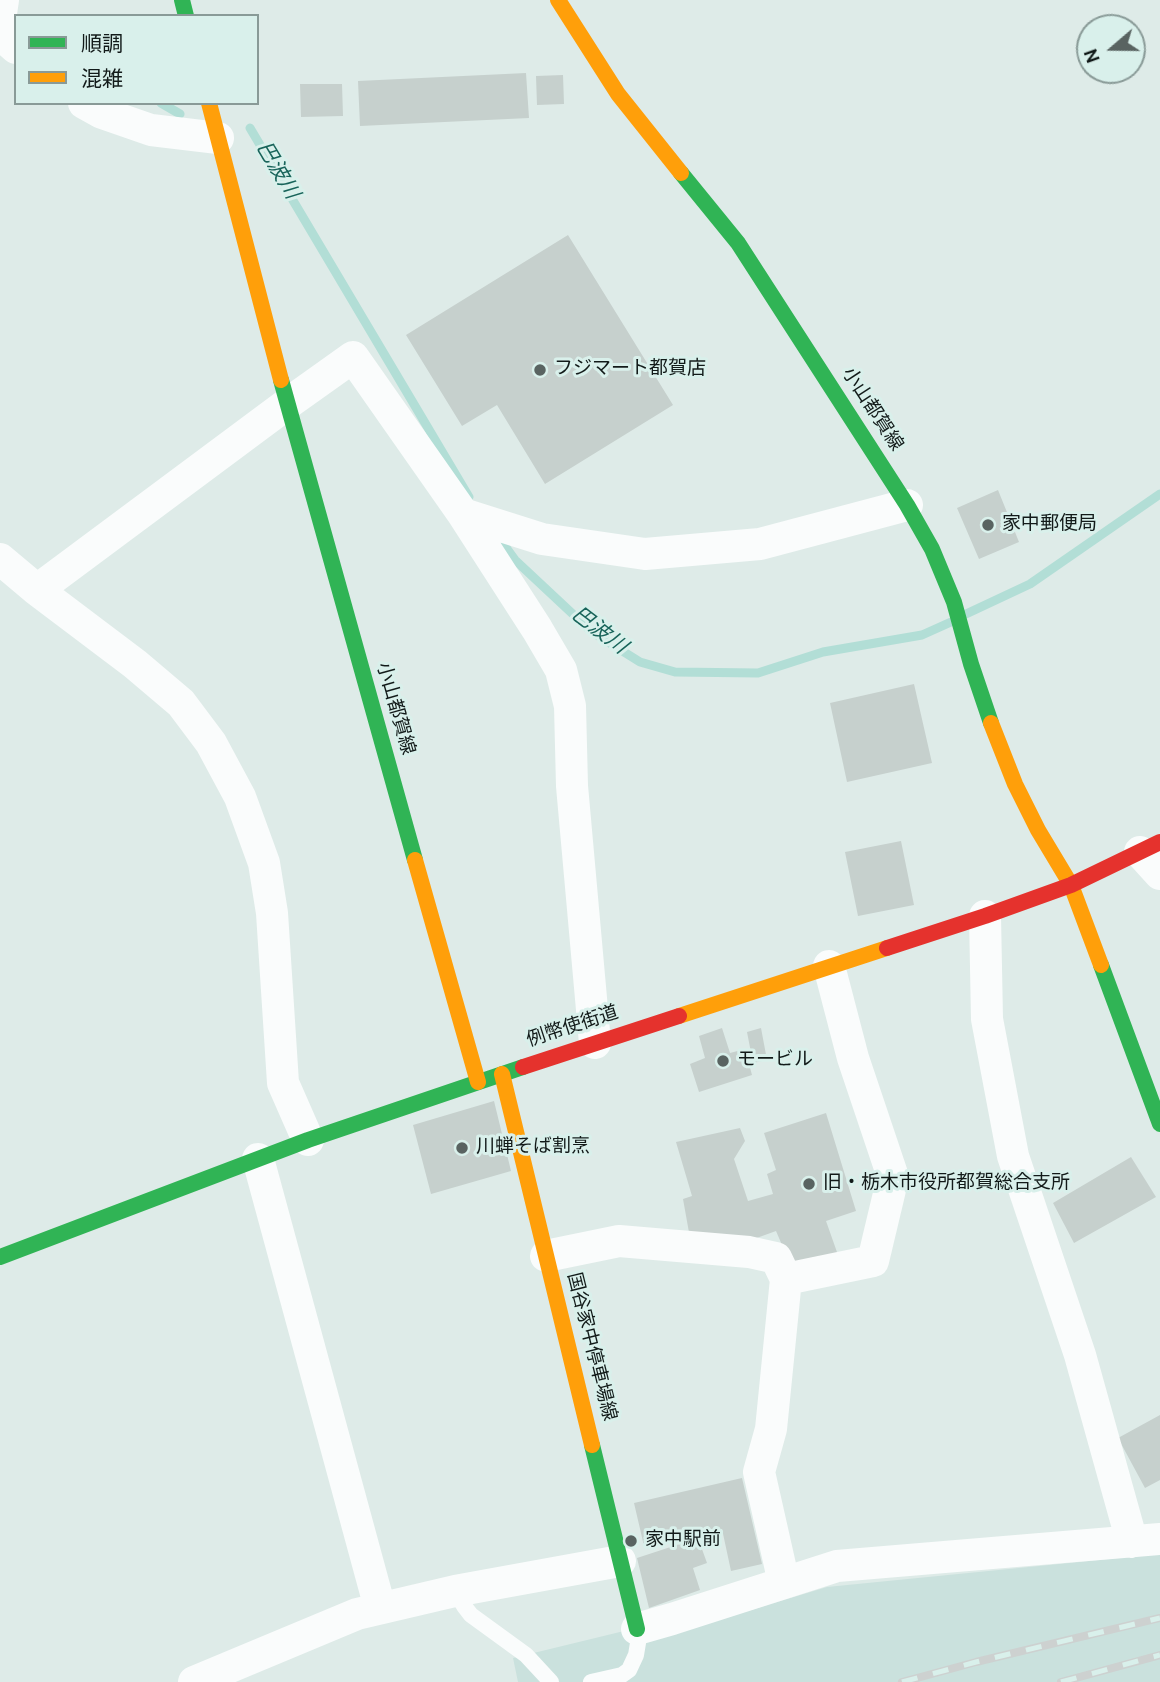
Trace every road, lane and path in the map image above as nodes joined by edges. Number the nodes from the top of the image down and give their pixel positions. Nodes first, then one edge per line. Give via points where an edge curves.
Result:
1 (3, 0) edge
2 (558, 0) edge
3 (0, 20) edge
4 (0, 34) edge
5 (14, 46) edge
6 (88, 105) edge
7 (210, 105) edge
8 (218, 138) junction
9 (286, 404) junction
10 (907, 505) junction
11 (463, 514) junction
12 (0, 559) edge
13 (37, 590) junction
14 (1153, 856) edge
15 (1071, 885) junction
16 (985, 916) junction
17 (828, 966) junction
18 (595, 1043) junction
19 (502, 1074) junction
20 (478, 1082) junction
21 (1160, 1124) edge
22 (308, 1140) junction
23 (258, 1159) junction
24 (546, 1256) junction
25 (0, 1257) edge
26 (786, 1279) junction
27 (1145, 1540) edge
28 (620, 1561) junction
29 (784, 1583) junction
30 (455, 1591) junction
31 (380, 1608) junction
32 (637, 1629) junction
33 (194, 1682) edge
34 (551, 1682) edge
35 (591, 1682) edge

1 - 3 street
2 - 10 main road, 小山都賀線 via 618,93 738,243
4 - 5 street
6 - 8 street via 151,130
7 - 8 main road, 小山都賀線
8 - 9 main road, 小山都賀線
9 - 11 street via 353,358
9 - 13 street
9 - 20 main road, 小山都賀線
10 - 11 street via 760,544 645,554 542,539
10 - 15 main road, 小山都賀線 via 954,601 1014,784
11 - 18 street via 561,670 570,706 572,786
12 - 13 street
13 - 22 street via 181,703 211,743 240,797 264,863 272,913 283,1083
14 - 15 main road, 例幣使街道
15 - 16 main road, 例幣使街道
15 - 21 main road, 小山都賀線
16 - 17 main road, 例幣使街道
16 - 27 street via 987,1018 1013,1156 1080,1355 1129,1531
17 - 18 main road, 例幣使街道
17 - 26 street via 893,1177 873,1261
18 - 19 main road, 例幣使街道
19 - 20 main road, 例幣使街道
19 - 24 main road, 国谷家中停車場線
20 - 22 main road, 例幣使街道
22 - 23 main road, 例幣使街道
23 - 25 main road, 例幣使街道
23 - 31 street
24 - 26 street via 619,1241 749,1252 776,1258
24 - 28 main road, 国谷家中停車場線
26 - 29 street via 771,1429 759,1472
27 - 29 street via 837,1566
28 - 30 street
28 - 32 main road, 国谷家中停車場線
29 - 32 street
30 - 31 street
30 - 34 lane via 471,1615 526,1655
31 - 33 street
32 - 35 lane via 636,1655 629,1670

